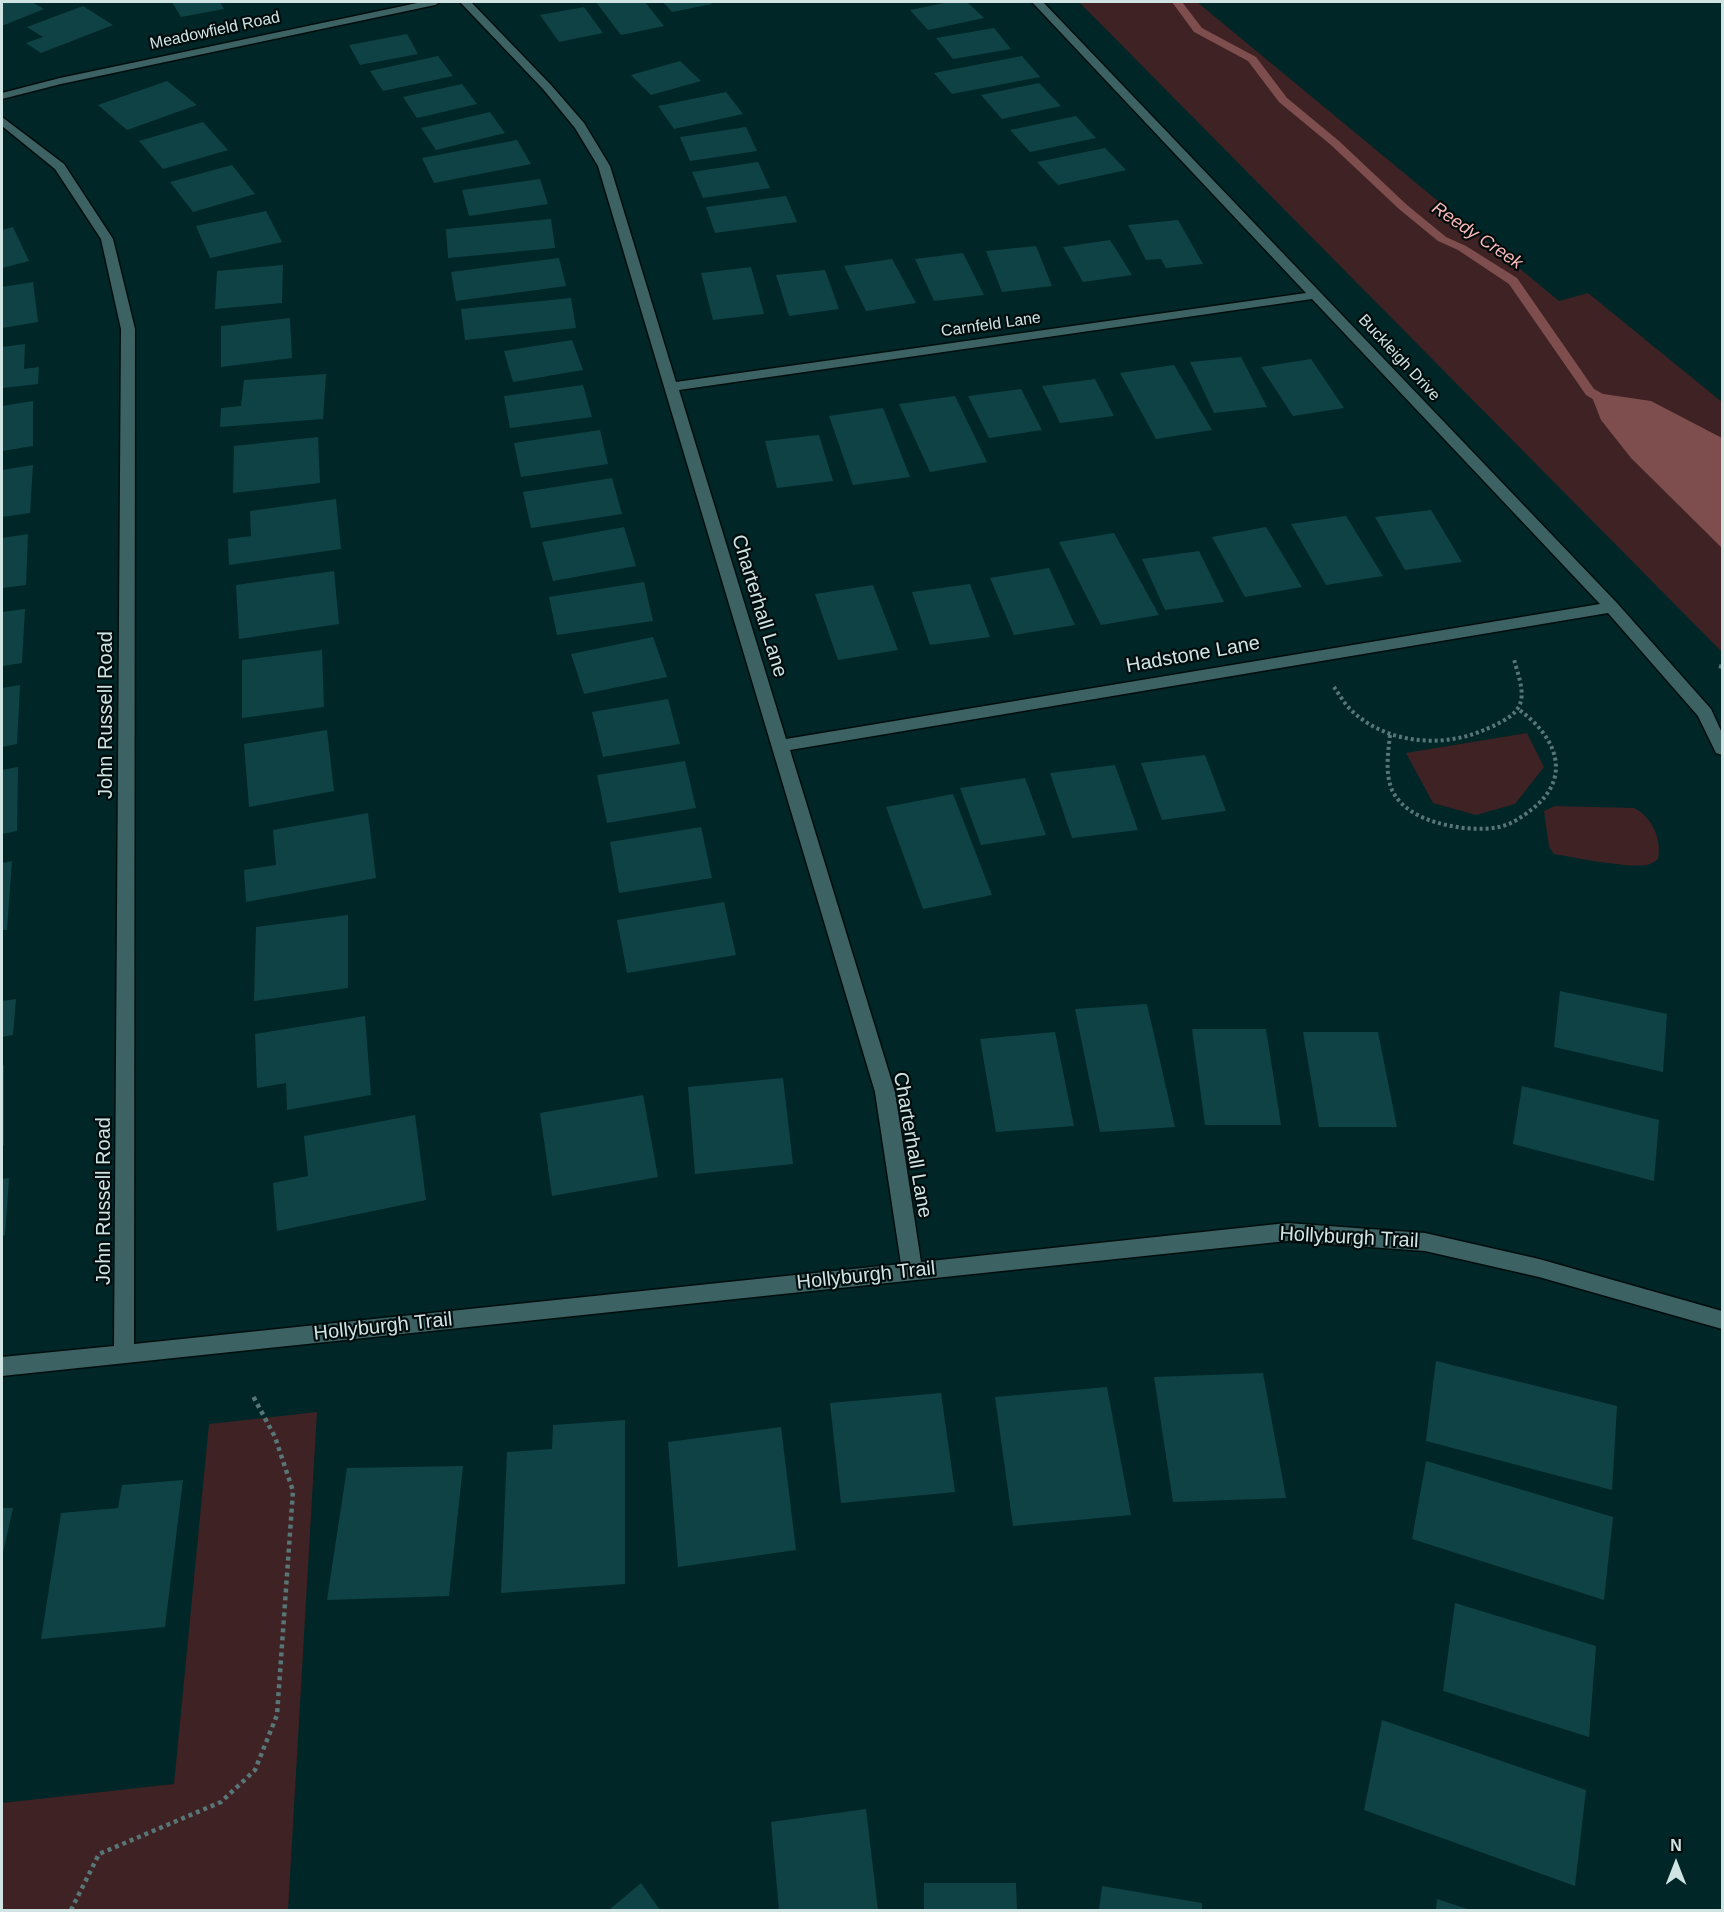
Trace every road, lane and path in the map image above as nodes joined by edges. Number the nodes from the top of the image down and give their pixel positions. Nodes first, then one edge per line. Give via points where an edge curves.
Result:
1 (435, 2) edge
2 (465, 2) edge
3 (1037, 2) edge
4 (2, 96) edge
5 (2, 121) edge
6 (1316, 295) junction
7 (671, 387) junction
8 (1612, 607) junction
9 (1510, 651) dead end
10 (1331, 681) dead end
11 (1518, 709) junction
12 (1390, 735) junction
13 (780, 746) junction
14 (1722, 749) edge
15 (912, 1271) junction
16 (1722, 1320) edge
17 (124, 1353) junction
18 (2, 1367) edge
19 (253, 1396) dead end
20 (71, 1911) edge

1 - 4 street, Meadowfield Road
2 - 7 street, Charterhall Lane via 561,102 604,166
3 - 6 street, Buckleigh Drive
5 - 17 street, John Russell Road via 60,167 106,239 128,329
6 - 7 street, Carnfeld Lane
6 - 8 street, Buckleigh Drive
7 - 13 street, Charterhall Lane
8 - 13 street, Hadstone Lane
8 - 14 street, Buckleigh Drive via 1705,713
9 - 11 path via 1520,675 1522,693
10 - 12 path via 1353,715
11 - 12 path via 1495,726 1469,736 1415,740
11 - 12 path via 1543,730 1557,767 1552,789 1527,814 1500,827 1442,825 1414,813 1396,797 1389,777
13 - 15 street, Charterhall Lane via 885,1092
15 - 16 street, Hollyburgh Trail via 1287,1232 1425,1242 1539,1268
15 - 17 street, Hollyburgh Trail
17 - 18 street, Hollyburgh Trail
19 - 20 path via 274,1437 293,1491 278,1715 255,1770 221,1802 99,1854

